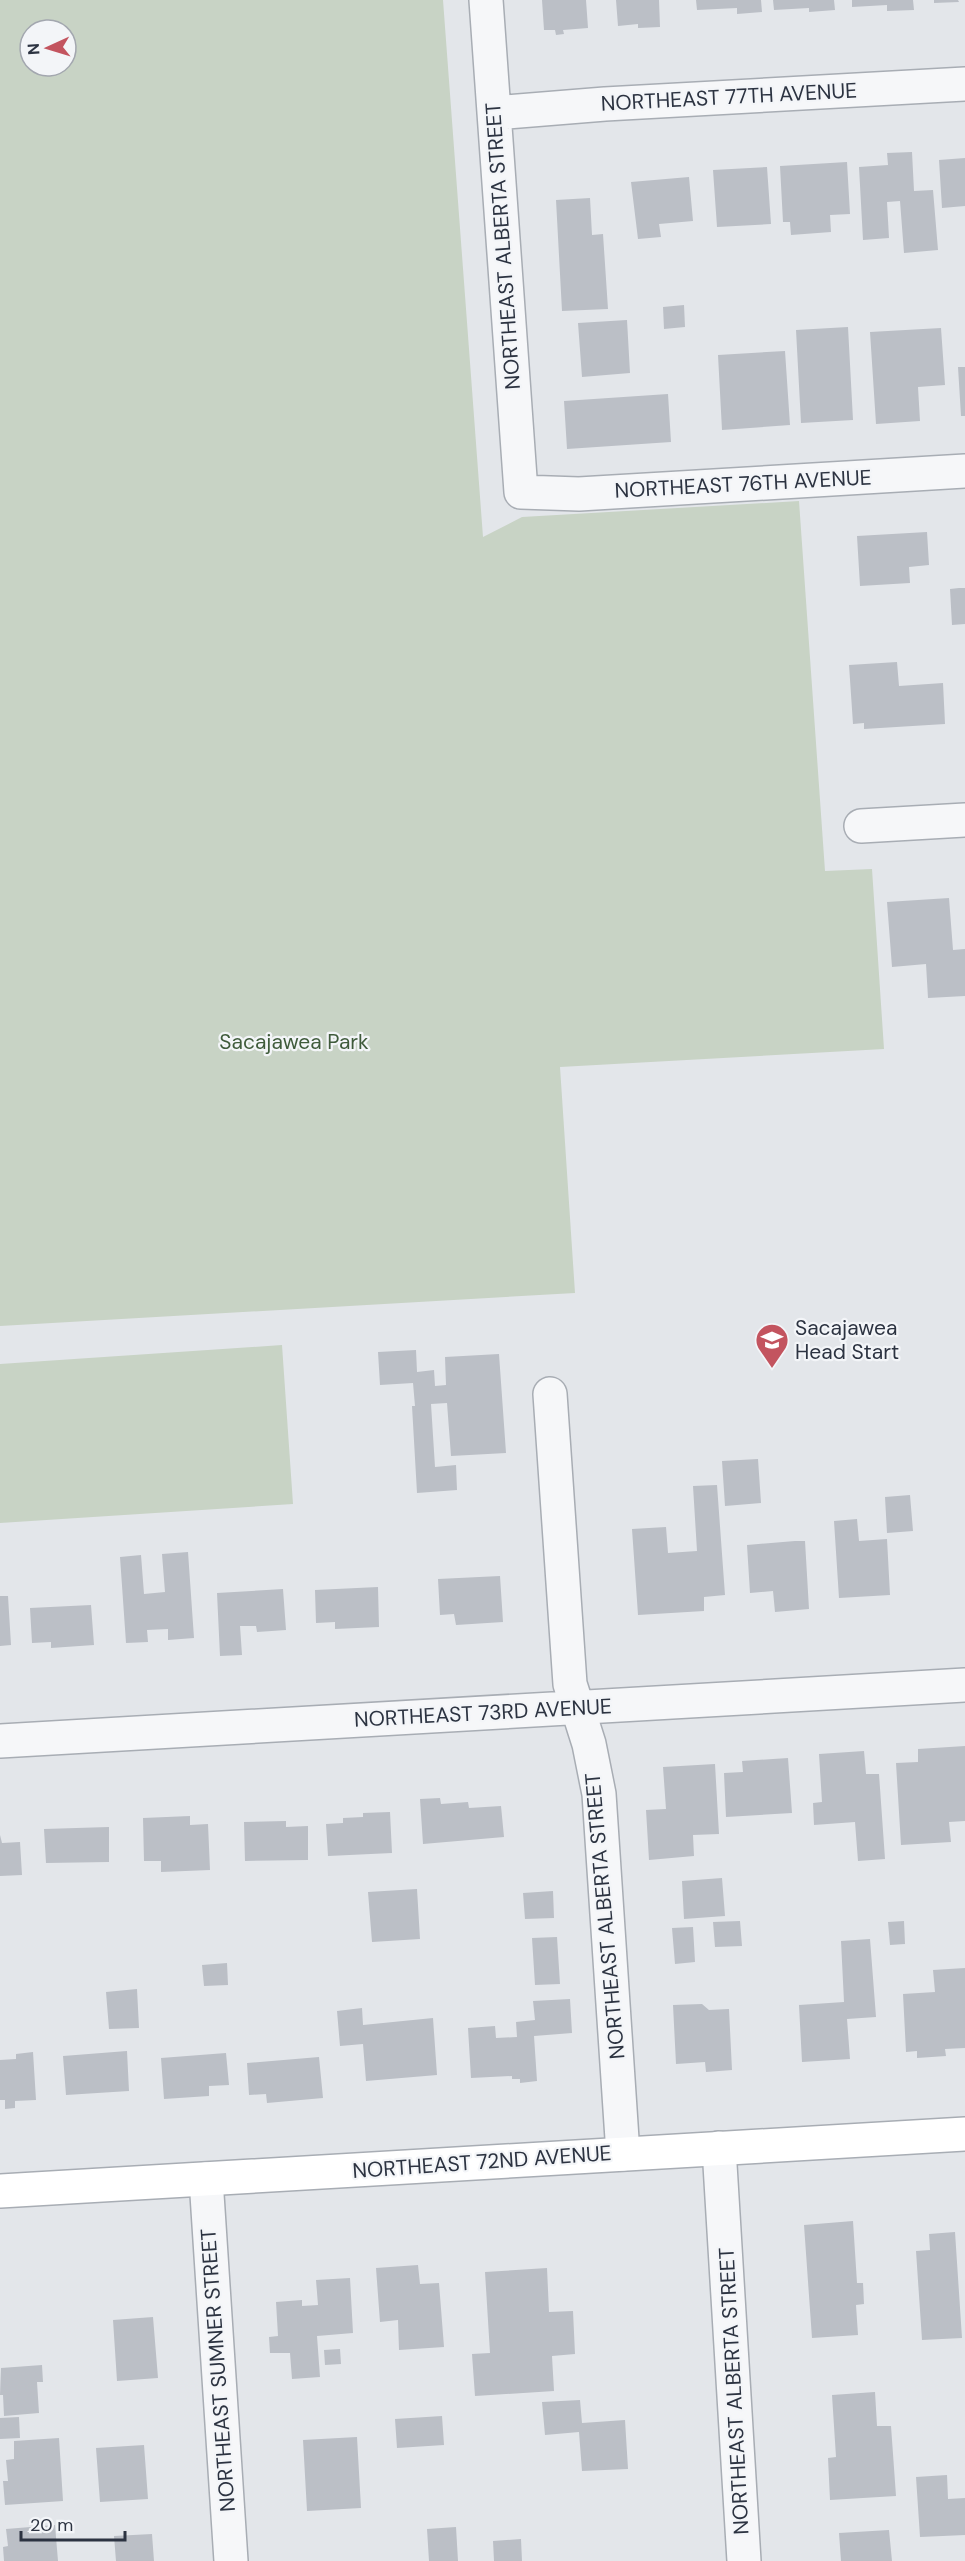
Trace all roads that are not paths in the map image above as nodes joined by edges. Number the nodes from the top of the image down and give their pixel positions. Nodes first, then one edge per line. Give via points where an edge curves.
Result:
1 (486, 0) edge
2 (965, 84) edge
3 (494, 113) junction
4 (965, 471) edge
5 (521, 492) joint
6 (965, 820) edge
7 (861, 826) dead end
8 (550, 1394) dead end
9 (965, 1684) edge
10 (578, 1708) junction
11 (0, 1741) edge
12 (965, 2134) edge
13 (719, 2148) junction
14 (623, 2154) junction
15 (206, 2179) junction
16 (0, 2191) edge
17 (231, 2561) edge
18 (744, 2561) edge

1 - 3 street, NORTHEAST ALBERTA STREET
2 - 3 street, NORTHEAST 77TH AVENUE
3 - 5 street, NORTHEAST ALBERTA STREET
4 - 5 street, NORTHEAST 76TH AVENUE via 579,494
6 - 7 street
8 - 10 street, NORTHEAST ALBERTA STREET via 570,1684
9 - 10 street, NORTHEAST 73RD AVENUE
10 - 11 street, NORTHEAST 73RD AVENUE
10 - 14 street, NORTHEAST ALBERTA STREET via 590,1744 599,1794
12 - 13 street, NORTHEAST 72ND AVENUE
13 - 14 street, NORTHEAST 72ND AVENUE
13 - 18 street, NORTHEAST ALBERTA STREET
14 - 15 street, NORTHEAST 72ND AVENUE
15 - 16 street, NORTHEAST 72ND AVENUE
15 - 17 street, NORTHEAST SUMNER STREET

